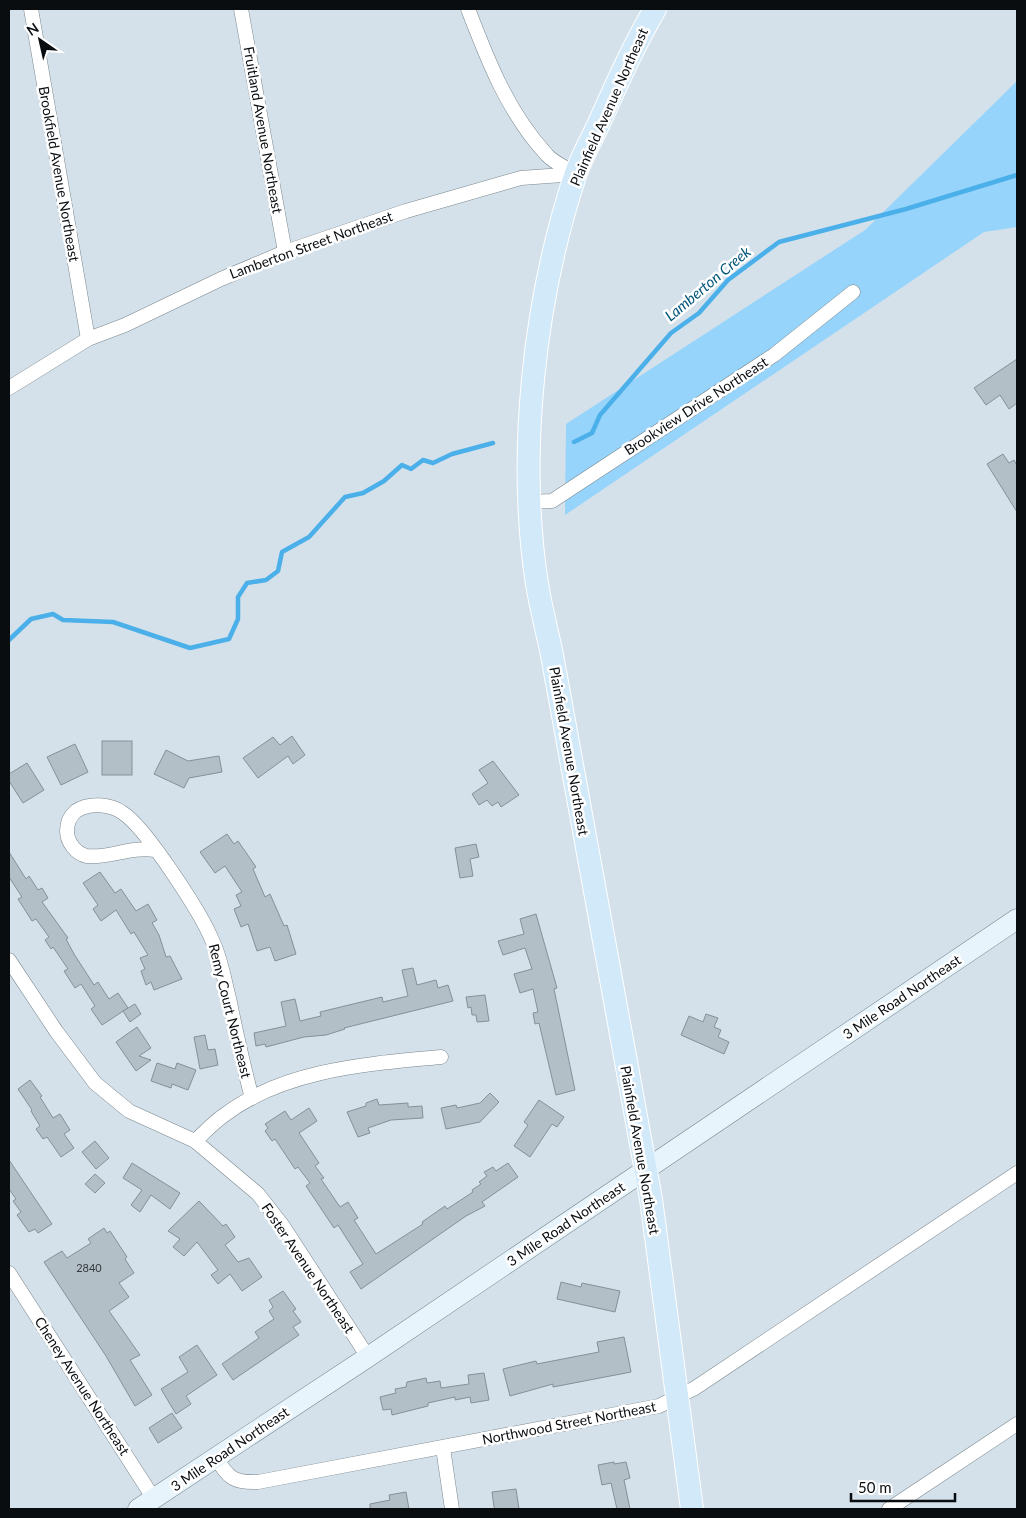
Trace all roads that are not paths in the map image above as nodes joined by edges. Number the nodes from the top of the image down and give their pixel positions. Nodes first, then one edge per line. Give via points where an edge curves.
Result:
1 (31, 9) edge
2 (241, 9) edge
3 (468, 9) edge
4 (655, 9) edge
5 (576, 174) junction
6 (285, 252) junction
7 (853, 292) dead end
8 (88, 339) junction
9 (9, 388) edge
10 (530, 502) junction
11 (155, 850) junction
12 (1017, 919) edge
13 (9, 960) edge
14 (441, 1058) dead end
15 (252, 1098) junction
16 (195, 1141) junction
17 (645, 1171) junction
18 (1017, 1173) edge
19 (9, 1273) edge
20 (368, 1357) junction
21 (677, 1398) junction
22 (1017, 1424) edge
23 (443, 1448) junction
24 (216, 1458) junction
25 (146, 1504) edge
26 (452, 1509) edge
27 (692, 1509) edge
28 (890, 1509) edge

1 - 8 street, Brookfield Avenue Northeast
2 - 6 street, Fruitland Avenue Northeast
3 - 5 street via 486,58 510,107 548,156
4 - 5 main road, Plainfield Avenue Northeast via 635,42
5 - 6 street, Lamberton Street Northeast via 521,178 406,211
5 - 10 main road, Plainfield Avenue Northeast via 561,226 536,351
6 - 8 street, Lamberton Street Northeast
7 - 10 street, Brookview Drive Northeast via 774,355 552,501
8 - 9 street, Lamberton Street Northeast
10 - 17 main road, Plainfield Avenue Northeast via 537,584
11 - 11 street, Remy Court Northeast via 138,826 122,812 110,807 85,807 69,819 68,840 86,856 143,848
11 - 15 street, Remy Court Northeast via 200,916 220,960
12 - 17 main road, 3 Mile Road Northeast
13 - 16 street, Foster Avenue Northeast via 95,1084 129,1110
14 - 15 street via 364,1065 295,1079
15 - 16 street via 223,1115
16 - 20 street, Foster Avenue Northeast via 258,1194 283,1226
17 - 20 main road, 3 Mile Road Northeast
17 - 21 main road, Plainfield Avenue Northeast
18 - 21 street, Northwood Street Northeast
19 - 25 street, Cheney Avenue Northeast
20 - 24 main road, 3 Mile Road Northeast
21 - 23 street, Northwood Street Northeast via 659,1406
21 - 27 main road, Plainfield Avenue Northeast
22 - 28 street
23 - 24 street, Northwood Street Northeast via 251,1482 233,1479
23 - 26 street
24 - 25 main road, 3 Mile Road Northeast

